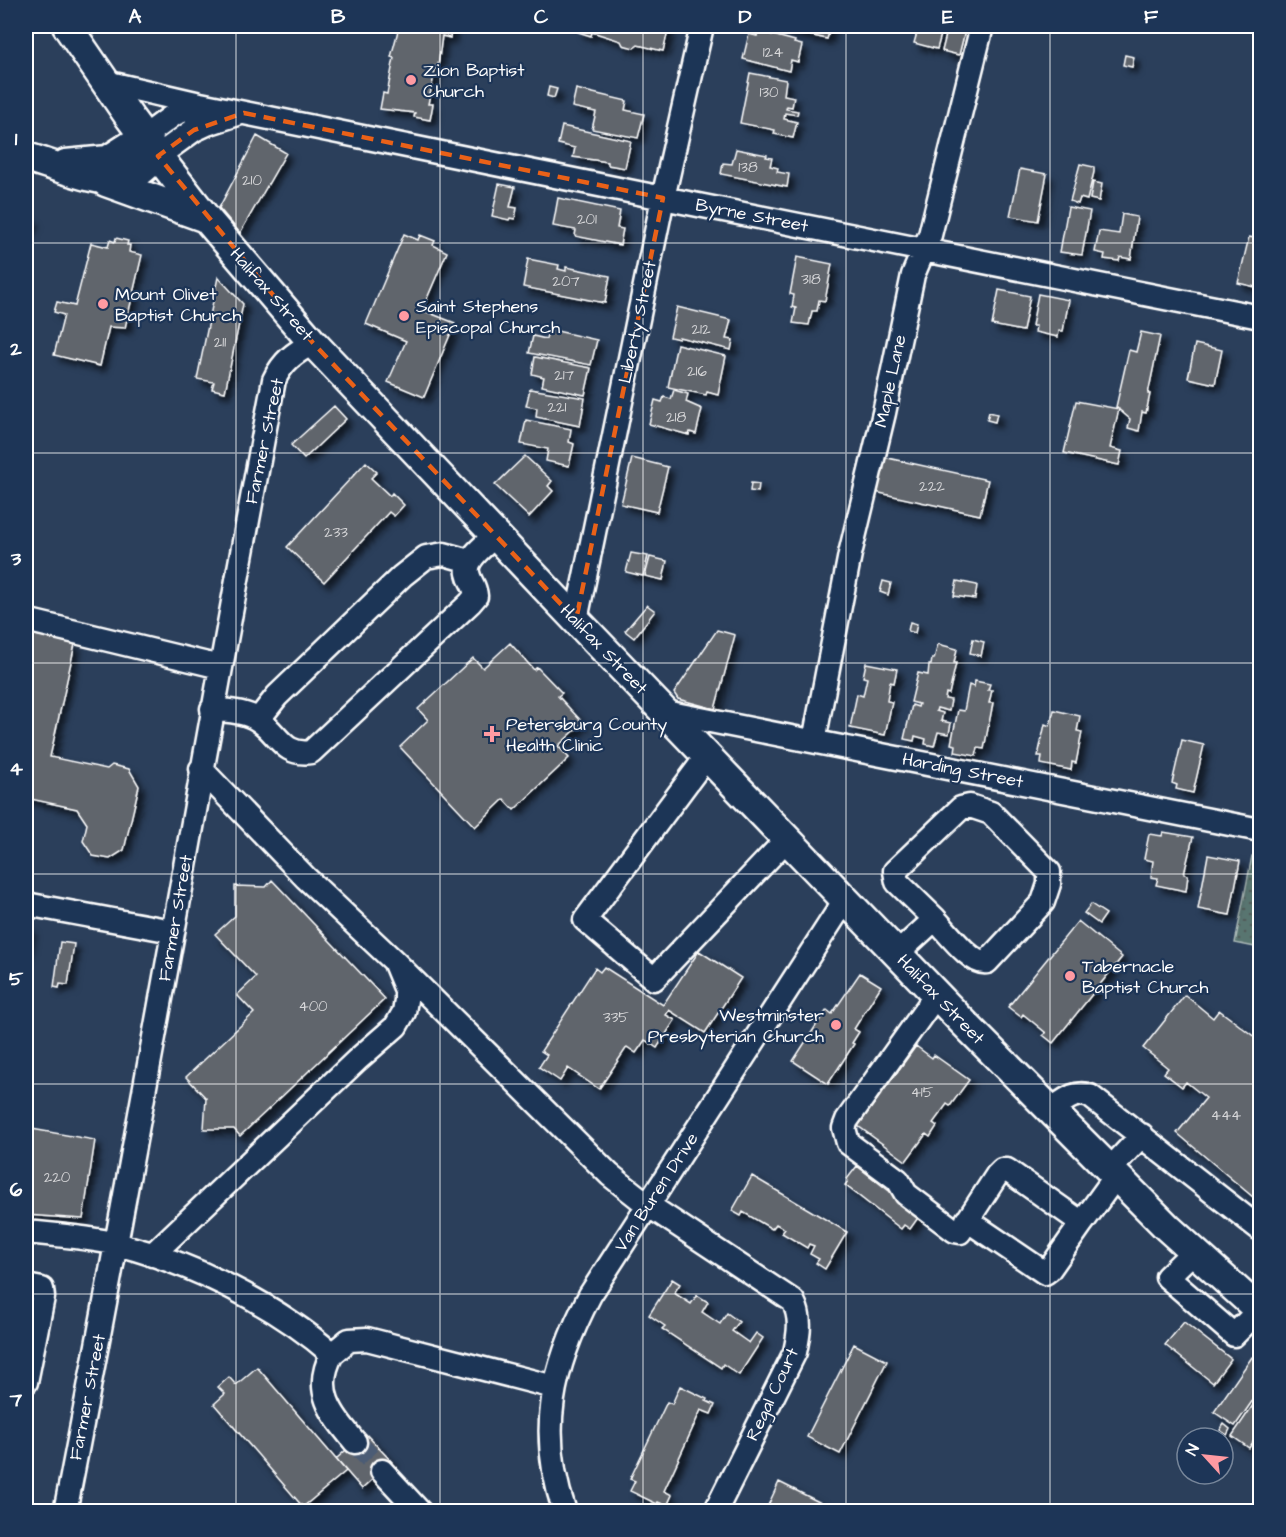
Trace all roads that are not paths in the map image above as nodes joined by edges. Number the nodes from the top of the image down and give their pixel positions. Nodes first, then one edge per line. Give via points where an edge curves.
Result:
1 (67, 26) edge
2 (702, 26) edge
3 (982, 26) edge
4 (105, 82) junction
5 (200, 104) junction
6 (244, 113) junction
7 (151, 146) junction
8 (26, 157) edge
9 (53, 165) junction
10 (101, 180) junction
11 (663, 198) junction
12 (206, 218) junction
13 (923, 249) junction
14 (1260, 317) edge
15 (313, 343) junction
16 (495, 536) junction
17 (469, 561) junction
18 (26, 620) edge
19 (576, 620) junction
20 (220, 667) junction
21 (212, 709) junction
22 (665, 712) junction
23 (258, 720) junction
24 (813, 741) junction
25 (707, 756) junction
26 (201, 769) junction
27 (977, 773) junction
28 (970, 806) junction
29 (1260, 830) edge
30 (787, 839) junction
31 (845, 900) junction
32 (26, 904) edge
33 (935, 919) junction
34 (172, 931) junction
35 (897, 954) junction
36 (394, 961) junction
37 (936, 995) junction
38 (1051, 1110) junction
39 (1142, 1136) junction
40 (1113, 1173) junction
41 (648, 1205) junction
42 (967, 1220) junction
43 (1082, 1223) junction
44 (1260, 1230) edge
45 (26, 1232) edge
46 (116, 1244) junction
47 (152, 1255) junction
48 (26, 1286) edge
49 (1260, 1310) edge
50 (332, 1354) junction
51 (26, 1382) edge
52 (554, 1387) junction
53 (355, 1442) tunnel mouth
54 (382, 1471) tunnel mouth
55 (561, 1510) edge
56 (65, 1512) edge
57 (420, 1512) edge
58 (715, 1512) edge

1 - 4 main road, Halifax Street
2 - 11 street, Liberty Street
3 - 13 street, Maple Lane via 930,235
4 - 5 street, Byrne Street
4 - 7 main road, Halifax Street
5 - 6 street, Byrne Street
5 - 7 street via 175,114
6 - 7 street, Byrne Street
6 - 11 street, Byrne Street
7 - 9 main road via 108,160
7 - 10 main road via 130,178 117,182
7 - 12 main road, Halifax Street
8 - 9 main road
9 - 10 main road
10 - 12 main road
11 - 13 street, Byrne Street
11 - 19 street, Liberty Street
12 - 15 main road, Halifax Street
13 - 14 street, Byrne Street
13 - 24 street, Maple Lane via 913,275 850,554
15 - 16 main road, Halifax Street
15 - 20 street, Farmer Street via 281,365 274,380
16 - 17 street
16 - 19 main road, Halifax Street
17 - 23 street via 444,554 426,557 277,696
17 - 23 street via 467,570 476,586 476,596 311,752 300,754 290,750
18 - 20 street
19 - 22 main road, Halifax Street
20 - 21 street, Farmer Street
21 - 23 street
21 - 26 street, Farmer Street
22 - 24 street, Harding Street
22 - 25 main road, Halifax Street
24 - 27 street, Harding Street
25 - 30 main road, Halifax Street
25 - 30 street via 585,920 654,979
26 - 34 street, Farmer Street
26 - 36 street, Regal Court via 306,878
27 - 28 street
27 - 29 street, Harding Street
28 - 33 street via 961,808 895,871 897,882
28 - 33 street via 991,813 1049,872 1048,890 1043,902 987,962 974,959
30 - 31 main road, Halifax Street
31 - 35 main road, Halifax Street
31 - 41 street, Van Buren Drive
32 - 34 street
33 - 35 street
34 - 46 street, Farmer Street
35 - 37 main road, Halifax Street
36 - 41 street, Regal Court via 574,1141
36 - 47 street via 406,990 404,1012 396,1026
37 - 38 main road, Halifax Street
37 - 42 street via 844,1128 848,1143 898,1180 906,1194 955,1231 960,1232
38 - 39 street via 1082,1093
38 - 40 main road, Halifax Street
39 - 40 street
39 - 44 street
40 - 43 street
40 - 49 main road, Halifax Street via 1193,1252
41 - 52 street, Van Buren Drive via 572,1329
41 - 58 street, Regal Court via 788,1296 798,1311 795,1352
42 - 43 street via 1045,1273
42 - 43 street via 997,1175 1007,1170
45 - 46 street
46 - 47 street
46 - 56 street, Farmer Street
47 - 50 street via 263,1305
48 - 51 street via 42,1289 43,1297
50 - 52 street via 349,1340 367,1339
50 - 53 street via 323,1382 327,1404
52 - 55 street, Van Buren Drive via 549,1428
54 - 57 street

